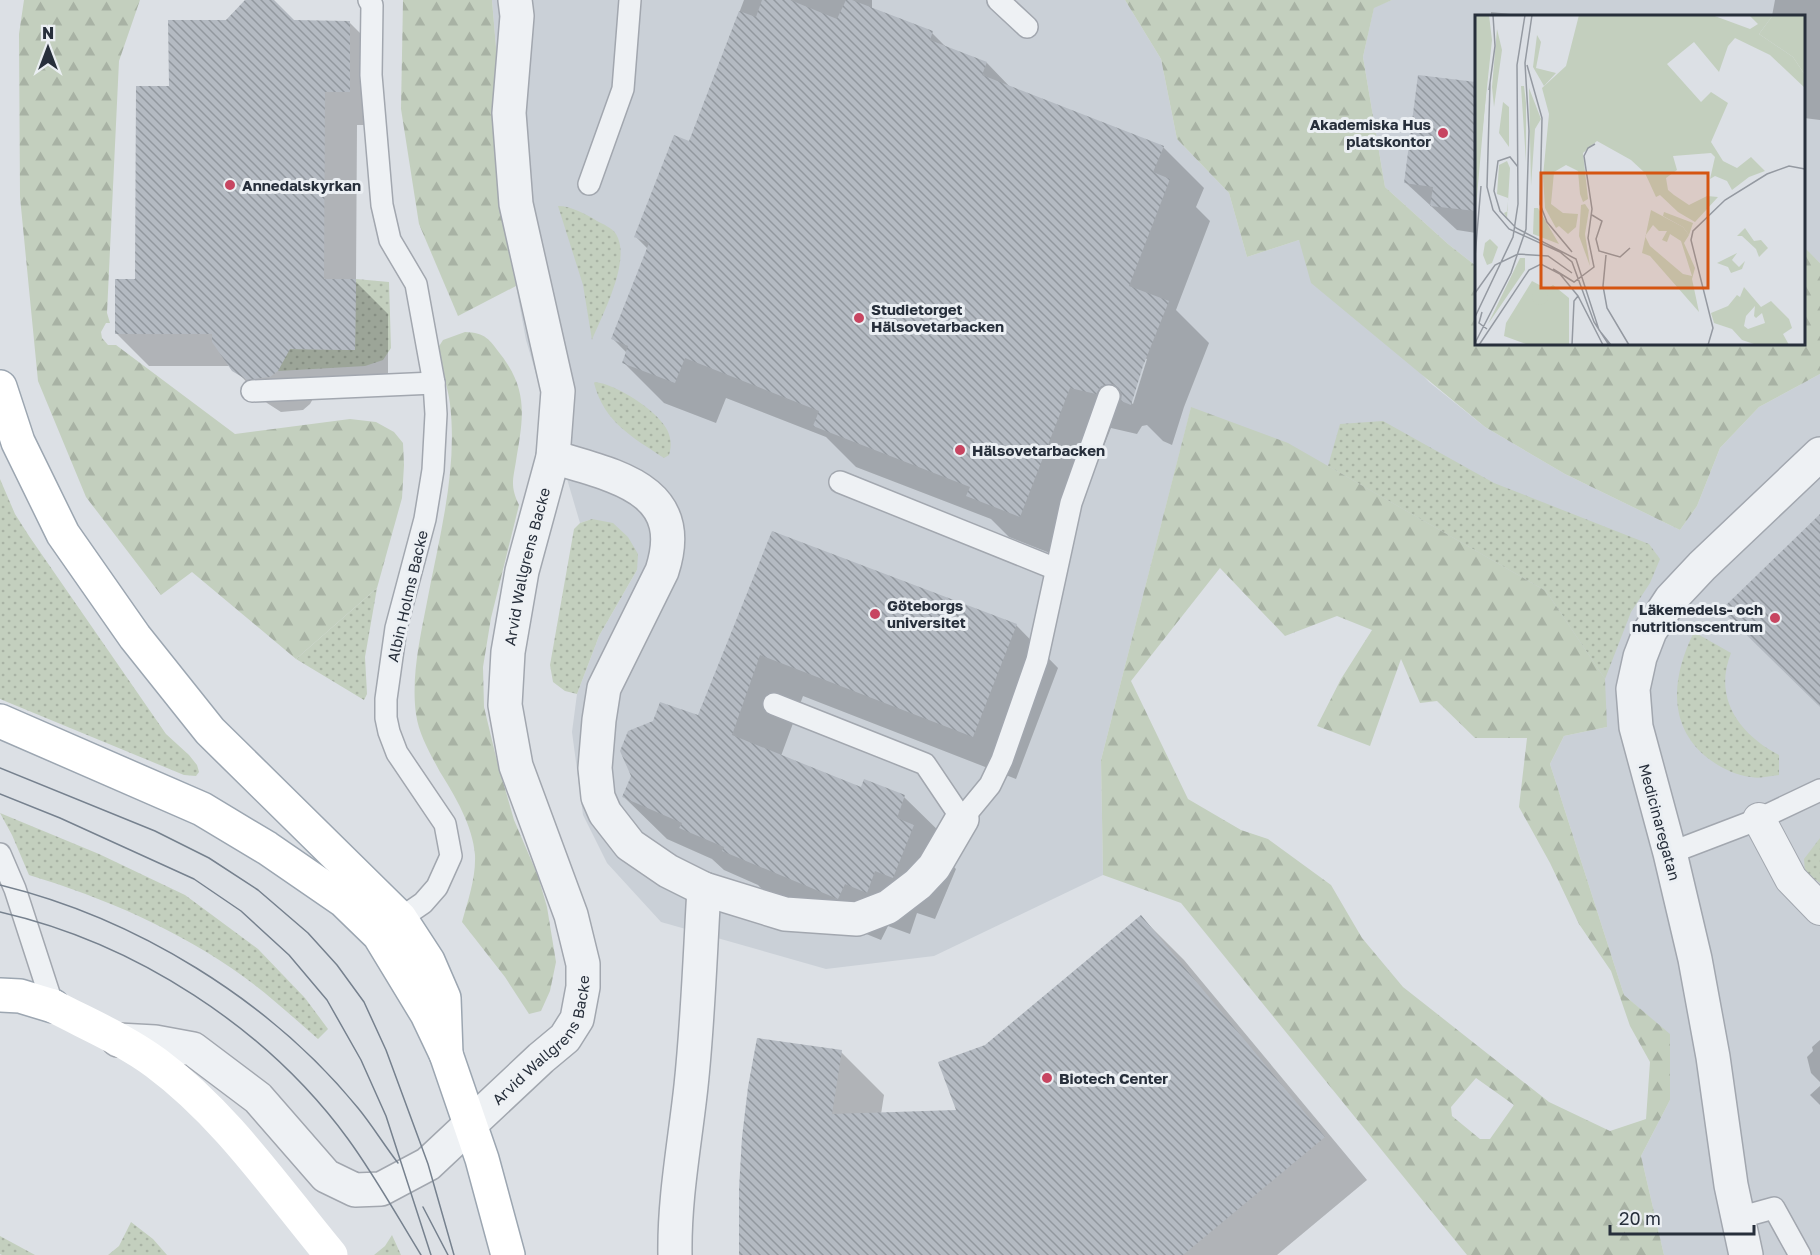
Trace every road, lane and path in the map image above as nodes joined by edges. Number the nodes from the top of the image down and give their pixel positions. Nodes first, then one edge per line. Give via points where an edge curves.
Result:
1 (369, 0) edge
2 (515, 0) edge
3 (630, 0) edge
4 (998, 0) edge
5 (1027, 27) dead end
6 (589, 184) dead end
7 (434, 383) junction
8 (0, 387) edge
9 (252, 391) dead end
10 (1109, 396) dead end
11 (1820, 454) edge
12 (553, 457) junction
13 (840, 482) dead end
14 (1056, 569) junction
15 (774, 704) dead end
16 (0, 721) edge
17 (1820, 790) edge
18 (962, 819) junction
19 (1759, 819) junction
20 (1670, 853) junction
21 (0, 854) edge
22 (704, 889) junction
23 (1820, 909) edge
24 (390, 926) junction
25 (0, 995) edge
26 (53, 1006) junction
27 (118, 1040) junction
28 (471, 1125) junction
29 (1738, 1218) junction
30 (331, 1255) edge
31 (508, 1255) edge
32 (675, 1255) edge
33 (1746, 1255) edge
34 (1800, 1255) edge

1 - 7 lane, Albin Holms Backe via 382,205 390,240 416,284
2 - 12 street, Arvid Wallgrens Backe via 509,113 516,204 558,391
3 - 6 lane via 623,89
4 - 5 lane
7 - 9 lane
7 - 24 lane, Albin Holms Backe via 433,470 396,628 386,718 397,753 445,824 451,856 437,887 423,903
8 - 24 main road via 18,442 63,534 135,637 210,730
10 - 14 lane via 1071,502
11 - 20 street, Medicinaregatan via 1671,598 1650,631 1640,657 1634,689 1636,727
12 - 22 street via 629,483 650,495 667,527 669,551 662,571 604,688 595,768 598,797 605,813 630,845
12 - 28 street, Arvid Wallgrens Backe via 522,571 508,652 506,705 516,766 572,915 583,964 583,987 577,1019 565,1038
13 - 14 lane
14 - 18 lane via 1037,660 1002,760 990,785
15 - 18 lane via 925,764
16 - 24 main road via 202,809 344,901
17 - 19 lane
18 - 22 street via 934,867 918,884 888,907 857,918 785,914
19 - 20 lane
19 - 23 street via 1791,879
20 - 29 street, Medicinaregatan via 1695,959
21 - 26 lane
22 - 32 street
24 - 28 main road via 446,1054
25 - 26 main road via 20,996
26 - 27 main road
27 - 28 street, Arvid Wallgrens Backe via 193,1049 258,1098 326,1176 355,1190 381,1189 428,1164
27 - 30 main road via 156,1062 203,1102
28 - 31 main road
29 - 33 street, Medicinaregatan
29 - 34 lane via 1774,1208

